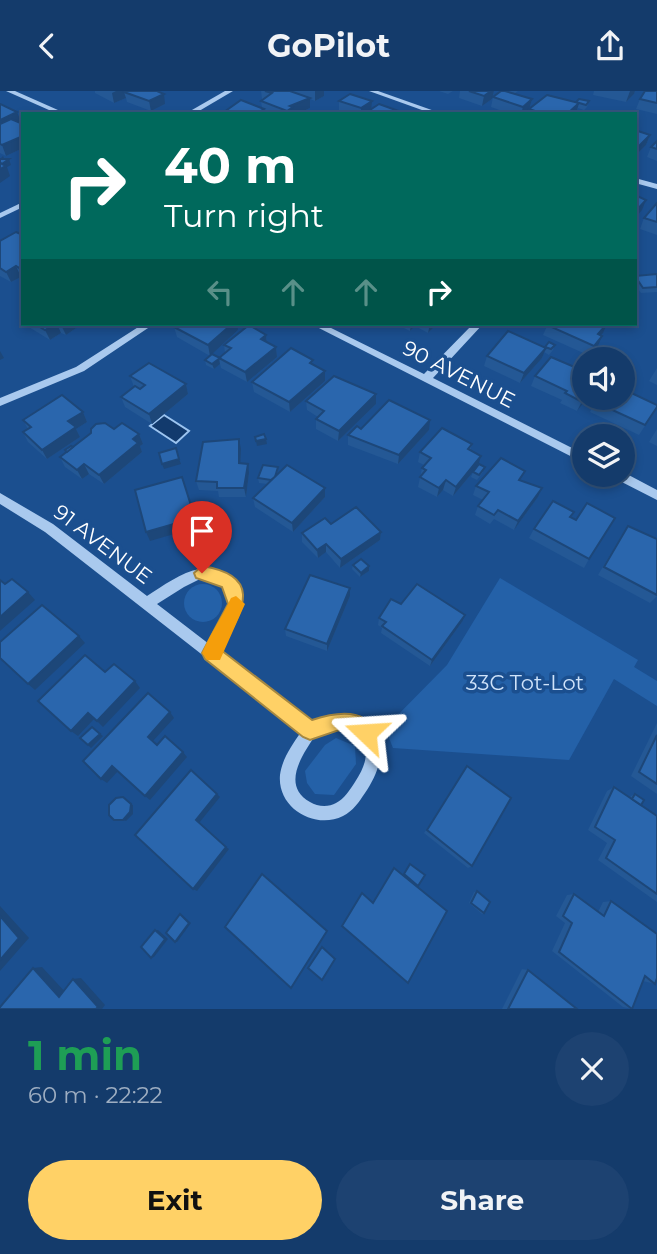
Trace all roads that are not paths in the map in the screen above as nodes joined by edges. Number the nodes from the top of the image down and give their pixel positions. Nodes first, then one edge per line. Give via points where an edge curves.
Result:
1 (9, 91) edge
2 (230, 91) edge
3 (372, 91) edge
4 (59, 112) edge
5 (192, 112) edge
6 (434, 112) edge
7 (637, 181) edge
8 (657, 187) edge
9 (21, 205) edge
10 (0, 216) edge
11 (146, 326) edge
12 (320, 326) edge
13 (476, 326) edge
14 (426, 379) junction
15 (0, 401) edge
16 (572, 453) edge
17 (635, 484) edge
18 (657, 495) edge
19 (0, 498) edge
20 (147, 603) junction
21 (211, 653) junction
22 (310, 730) junction

1 - 4 street
2 - 5 street
3 - 6 street
7 - 8 street
9 - 10 street
11 - 15 street via 80,369
12 - 14 street, 90 AVENUE
13 - 14 street
14 - 16 street, 90 AVENUE
17 - 18 street
19 - 20 street, 91 AVENUE via 49,528
20 - 21 street, 91 AVENUE
20 - 21 street via 202,573 228,582 237,604
21 - 22 street, 91 AVENUE
22 - 22 street via 339,721 357,726 371,740 375,757 369,777 351,800 326,814 312,813 298,803 287,774

